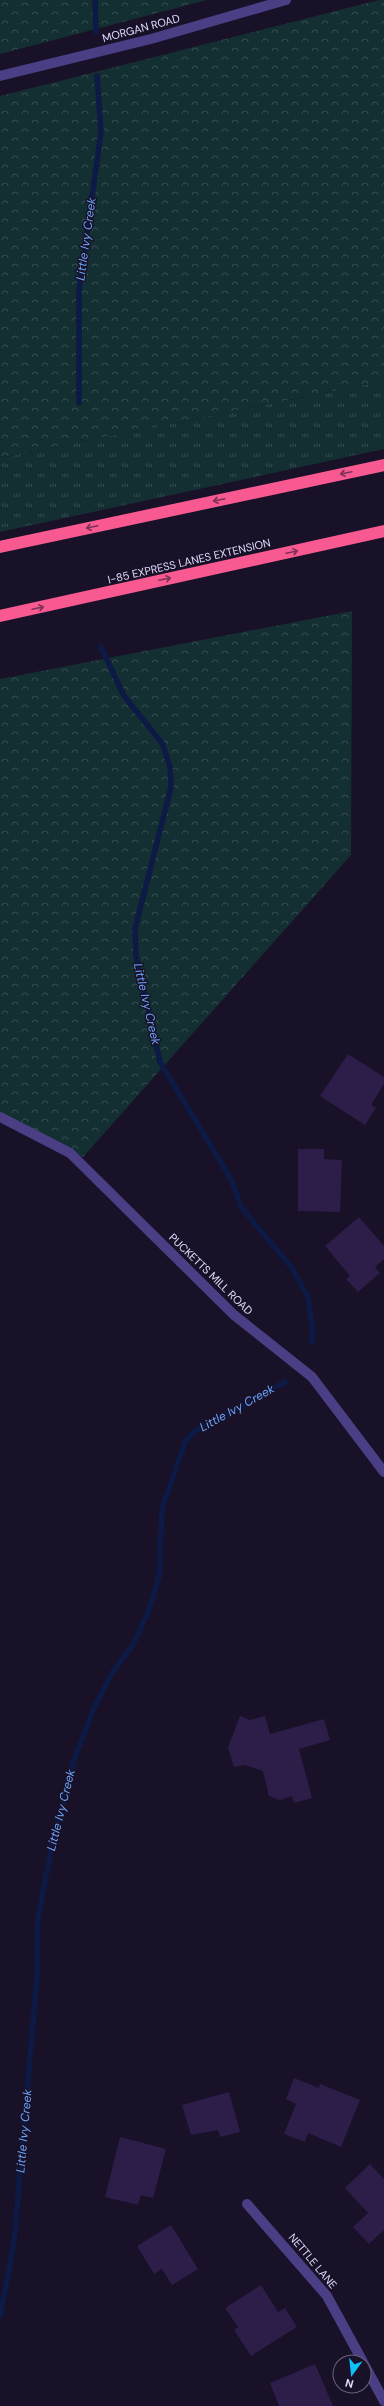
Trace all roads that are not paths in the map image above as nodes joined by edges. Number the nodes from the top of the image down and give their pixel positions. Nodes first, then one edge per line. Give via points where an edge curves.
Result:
1 (286, 0) edge
2 (0, 76) edge
3 (384, 465) edge
4 (384, 532) edge
5 (0, 547) edge
6 (0, 616) edge
7 (0, 1117) edge
8 (384, 1472) edge
9 (247, 2204) dead end
10 (359, 2354) edge
11 (372, 2378) edge
12 (384, 2401) edge

1 - 2 street, MORGAN ROAD via 151,39
3 -> 5 highway
6 -> 4 highway, I-85 EXPRESS LANES EXTENSION
7 - 8 street, PUCKETTS MILL ROAD via 70,1153 234,1315 312,1377
9 - 10 street, NETTLE LANE via 327,2296
11 - 12 street, NETTLE LANE

